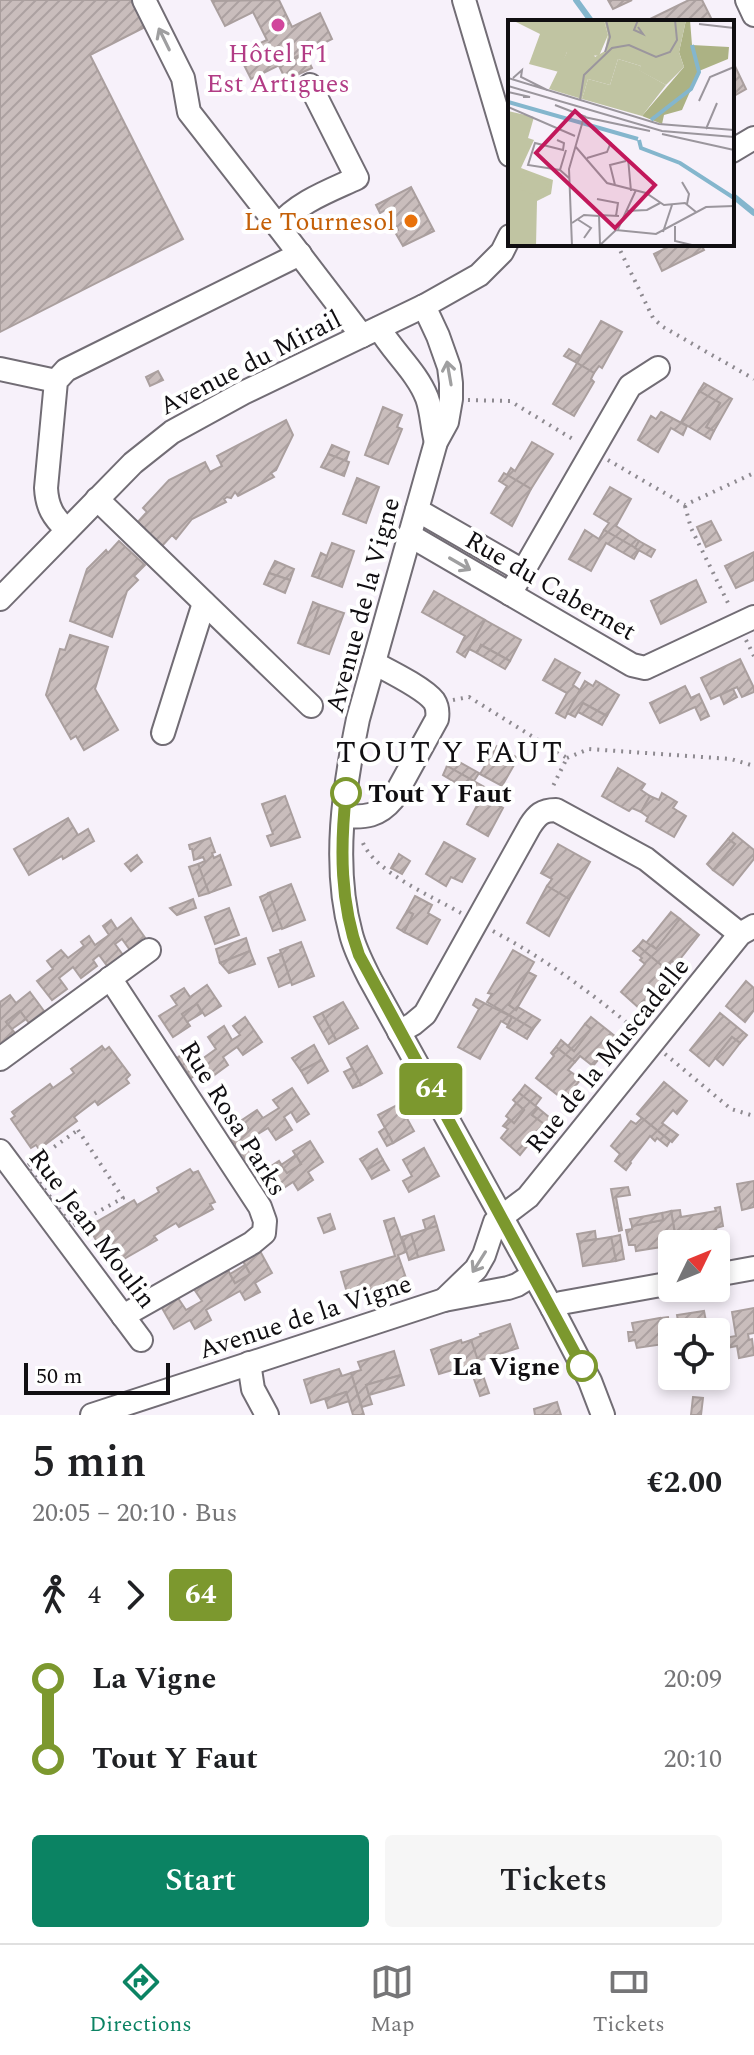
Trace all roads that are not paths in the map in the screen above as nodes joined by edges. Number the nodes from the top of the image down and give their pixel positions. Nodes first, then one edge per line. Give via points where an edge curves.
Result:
1 (144, 0) edge
2 (464, 0) edge
3 (747, 0) edge
4 (754, 15) edge
5 (310, 85) dead end
6 (508, 148) edge
7 (278, 226) junction
8 (508, 240) edge
9 (300, 254) junction
10 (424, 306) junction
11 (371, 332) junction
12 (658, 368) dead end
13 (0, 369) edge
14 (56, 381) junction
15 (436, 442) junction
16 (97, 499) junction
17 (417, 510) junction
18 (67, 530) junction
19 (409, 535) junction
20 (523, 571) junction
21 (510, 594) junction
22 (0, 599) edge
23 (204, 603) junction
24 (746, 621) edge
25 (374, 663) junction
26 (311, 706) dead end
27 (163, 733) dead end
28 (352, 817) junction
29 (747, 930) edge
30 (149, 950) dead end
31 (110, 978) junction
32 (399, 1032) junction
33 (0, 1059) edge
34 (0, 1151) edge
35 (501, 1216) junction
36 (754, 1268) edge
37 (730, 1272) edge
38 (533, 1275) junction
39 (658, 1286) edge
40 (444, 1300) junction
41 (552, 1308) junction
42 (123, 1316) junction
43 (141, 1340) dead end
44 (249, 1363) junction
45 (92, 1415) edge
46 (267, 1415) edge
47 (603, 1415) edge

7 -> 1 street, Avenue de la Vigne via 189,112 183,78
2 - 6 street
3 - 4 street
5 - 7 street via 357,178 309,201
7 - 9 street, Avenue de la Vigne
8 - 10 street, Avenue du Mirail via 479,275
9 - 11 street, Avenue de la Vigne
9 - 14 street via 66,370
10 - 11 street, Avenue du Mirail
15 -> 10 street, Avenue de la Vigne via 447,422 451,383
11 - 15 street, Avenue de la Vigne via 421,385
11 - 16 street, Avenue du Mirail via 184,424
12 - 20 street via 630,386
13 - 14 street
14 - 18 street via 46,488 50,511
15 - 17 street, Avenue de la Vigne
16 - 18 street, Avenue du Mirail
16 - 23 street
17 - 19 street, Avenue de la Vigne
17 - 20 street, Rue du Cabernet
18 - 22 street, Avenue du Mirail
19 -> 21 street, Rue du Cabernet
19 - 25 street, Avenue de la Vigne
20 - 21 street
21 - 24 street, Rue du Cabernet via 645,668
23 - 26 street
23 - 27 street
25 - 28 street, Avenue de la Vigne via 352,749
25 - 28 street via 427,694 435,703 437,719 393,799 370,817
28 - 32 street, Avenue de la Vigne via 343,884 351,934
29 - 32 street via 646,859 556,810 546,810 530,826 425,1014
29 - 35 street, Rue de la Muscadelle via 528,1197
30 - 31 street
31 - 33 street
31 - 42 street, Rue Rosa Parks via 265,1221 264,1233 252,1243
32 - 35 street, Avenue de la Vigne
34 - 42 street, Rue Jean Moulin
35 - 38 street
35 -> 40 street, Avenue de la Vigne via 476,1269
36 - 37 street
38 - 40 street, Avenue de la Vigne via 508,1288
38 - 41 street
39 - 41 street
40 - 44 street, Avenue de la Vigne
41 - 47 street
42 - 43 street, Rue Jean Moulin
44 - 45 street, Avenue de la Vigne
44 - 46 street via 253,1389

